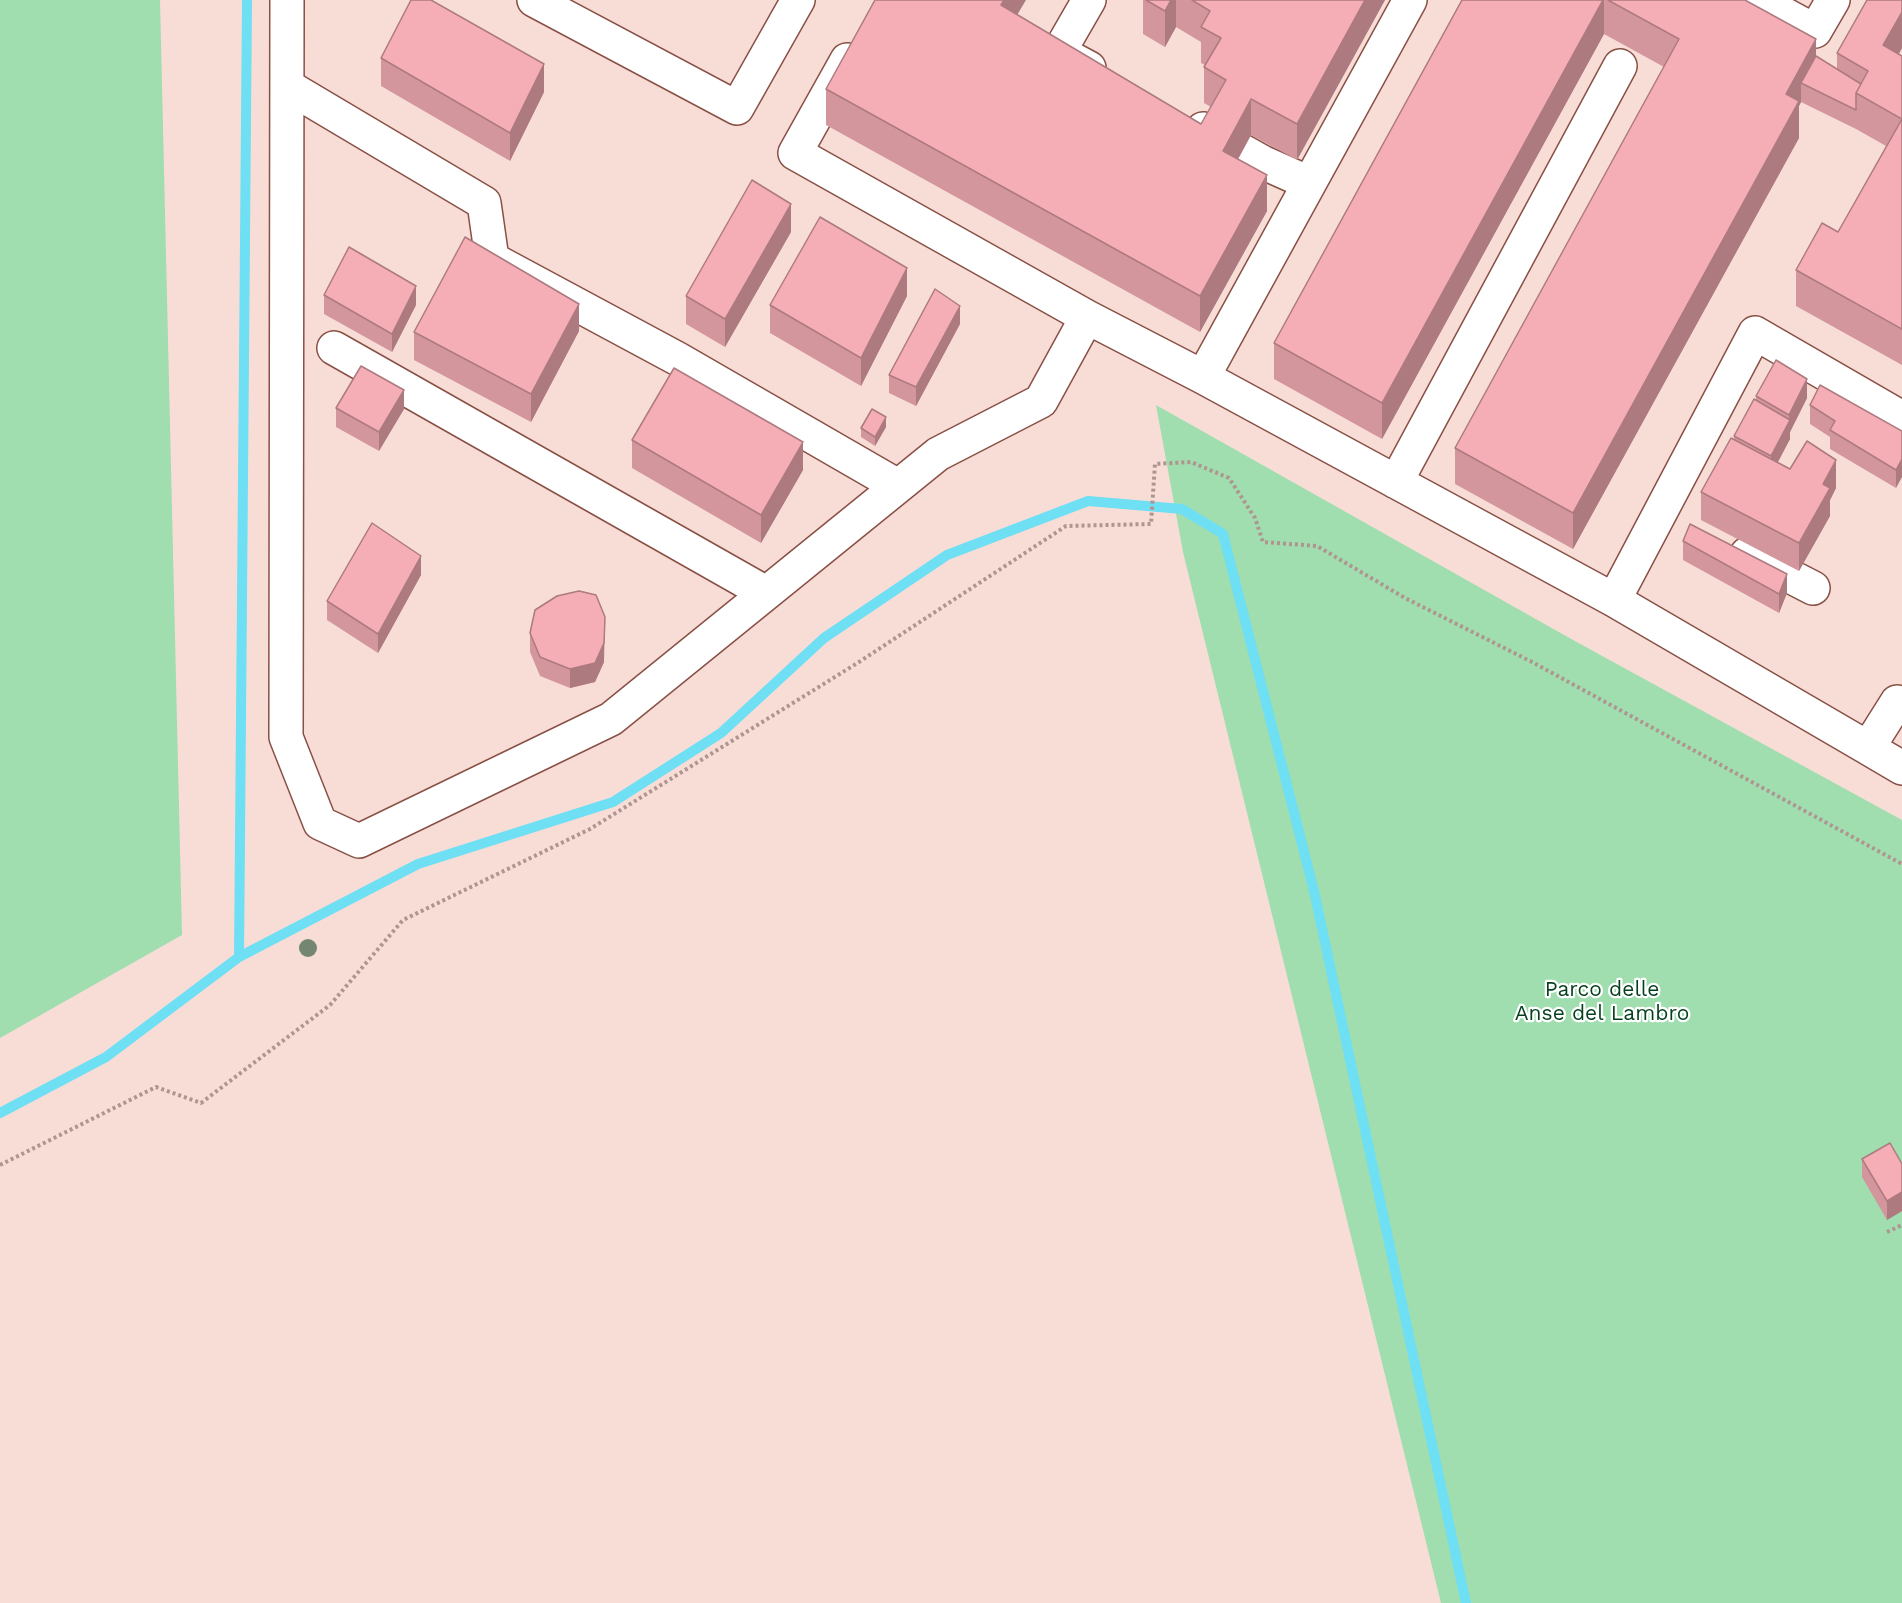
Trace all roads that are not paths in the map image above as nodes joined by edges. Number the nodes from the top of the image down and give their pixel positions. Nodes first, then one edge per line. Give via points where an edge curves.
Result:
1 (287, 0) edge
2 (534, 0) edge
3 (798, 0) edge
4 (1089, 0) edge
5 (1410, 0) edge
6 (1758, 0) edge
7 (1833, 0) edge
8 (850, 56) edge
9 (1620, 66) dead end
10 (1118, 84) edge
11 (287, 86) junction
12 (1177, 115) edge
13 (1309, 183) junction
14 (1087, 317) junction
15 (333, 348) dead end
16 (1203, 377) junction
17 (1902, 418) edge
18 (1396, 482) junction
19 (898, 486) junction
20 (1727, 544) edge
21 (1813, 588) dead end
22 (766, 593) junction
23 (1614, 600) junction
24 (1897, 702) dead end
25 (1868, 748) junction
26 (1902, 768) edge

1 - 11 lane
2 - 3 lane via 736,108
4 - 10 lane via 1059,52
5 - 13 lane
6 - 7 lane via 1815,31
8 - 14 lane via 795,153
9 - 18 lane
11 - 19 lane via 484,203 492,259 678,359
11 - 22 lane via 286,737 320,823 359,841 612,718
12 - 13 lane
13 - 16 lane
14 - 16 lane
14 - 19 lane via 1041,401 938,454
15 - 22 lane
16 - 18 lane
17 - 23 lane via 1755,333
18 - 23 lane
19 - 22 lane
20 - 21 lane
23 - 25 lane
24 - 25 lane
25 - 26 lane

